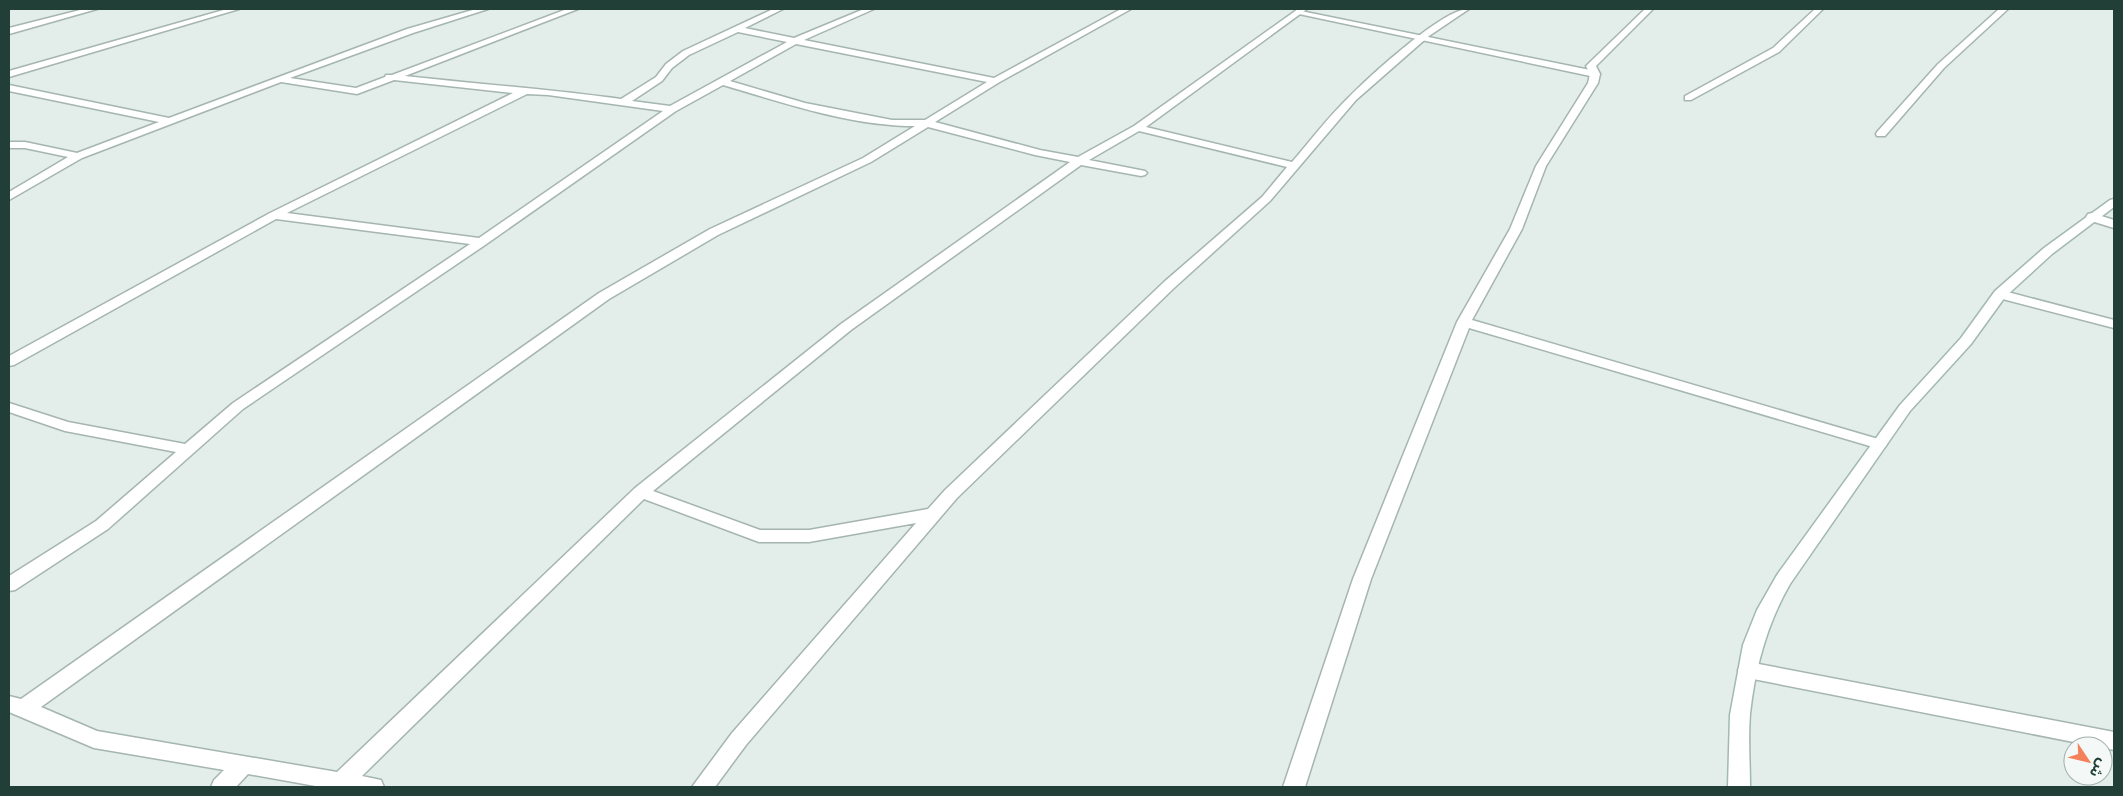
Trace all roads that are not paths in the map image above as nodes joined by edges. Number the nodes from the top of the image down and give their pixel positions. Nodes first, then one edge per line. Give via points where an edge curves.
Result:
1 (93, 9) edge
2 (235, 9) edge
3 (484, 9) edge
4 (574, 9) edge
5 (779, 9) edge
6 (870, 9) edge
7 (1128, 9) edge
8 (1465, 9) edge
9 (1649, 9) edge
10 (1819, 9) edge
11 (2004, 9) edge
12 (1301, 10) edge
13 (736, 29) junction
14 (9, 31) edge
15 (1422, 37) junction
16 (795, 41) junction
17 (9, 74) edge
18 (1595, 74) junction
19 (389, 77) junction
20 (280, 79) junction
21 (720, 81) junction
22 (995, 81) junction
23 (9, 88) edge
24 (527, 90) junction
25 (1688, 98) dead end
26 (623, 102) junction
27 (672, 109) junction
28 (170, 121) junction
29 (925, 123) junction
30 (1138, 128) junction
31 (1881, 134) dead end
32 (9, 145) edge
33 (78, 156) junction
34 (1079, 161) junction
35 (1295, 166) junction
36 (1141, 173) dead end
37 (9, 197) edge
38 (2114, 202) edge
39 (274, 214) junction
40 (2092, 217) junction
41 (2114, 224) edge
42 (481, 242) junction
43 (2000, 294) junction
44 (1464, 322) junction
45 (2114, 324) edge
46 (9, 362) edge
47 (9, 407) edge
48 (1879, 444) junction
49 (188, 449) junction
50 (641, 492) junction
51 (934, 514) junction
52 (9, 585) edge
53 (1748, 670) junction
54 (16, 706) edge
55 (2114, 741) edge
56 (243, 765) junction
57 (342, 781) junction
58 (222, 787) edge
59 (373, 787) edge
60 (703, 787) edge
61 (1294, 787) edge
62 (1739, 787) edge

1 - 14 street
2 - 17 street
3 - 20 street via 410,31
4 - 19 street
5 - 13 street
6 - 16 street
7 - 22 street
8 - 15 street
9 - 18 street via 1591,66
10 - 25 street via 1776,50
11 - 31 street via 1941,66
12 - 15 street
12 - 30 street
13 - 16 street
13 - 26 street via 686,54 669,66 659,79
15 - 18 street
15 - 35 street via 1353,98
16 - 21 street
16 - 22 street
18 - 44 street via 1593,83 1542,166 1516,229
19 - 20 street via 357,91
19 - 24 street
20 - 28 street
21 - 27 street
21 - 29 street via 803,106 892,123
22 - 29 street
23 - 28 street
24 - 26 street
24 - 39 street
26 - 27 street
27 - 42 street
28 - 33 street
29 - 34 street
29 - 54 street via 867,160 714,232 604,296
30 - 34 street
30 - 35 street
32 - 33 street
33 - 37 street
34 - 36 street
34 - 50 street via 846,326
35 - 51 street via 1266,199 1169,285
38 - 40 street
39 - 42 street
39 - 46 street
40 - 41 street
40 - 43 street
42 - 49 street via 238,406
43 - 45 street
43 - 48 street via 1966,341 1906,408
44 - 48 street
44 - 61 street via 1362,579
47 - 49 street via 65,426
48 - 53 street via 1766,610
49 - 52 street via 102,525
50 - 51 street via 759,536 809,536
50 - 57 street
51 - 60 street via 739,739
53 - 55 street
53 - 62 street via 1740,715
54 - 56 street via 94,739
56 - 57 street
56 - 58 street
57 - 59 street

